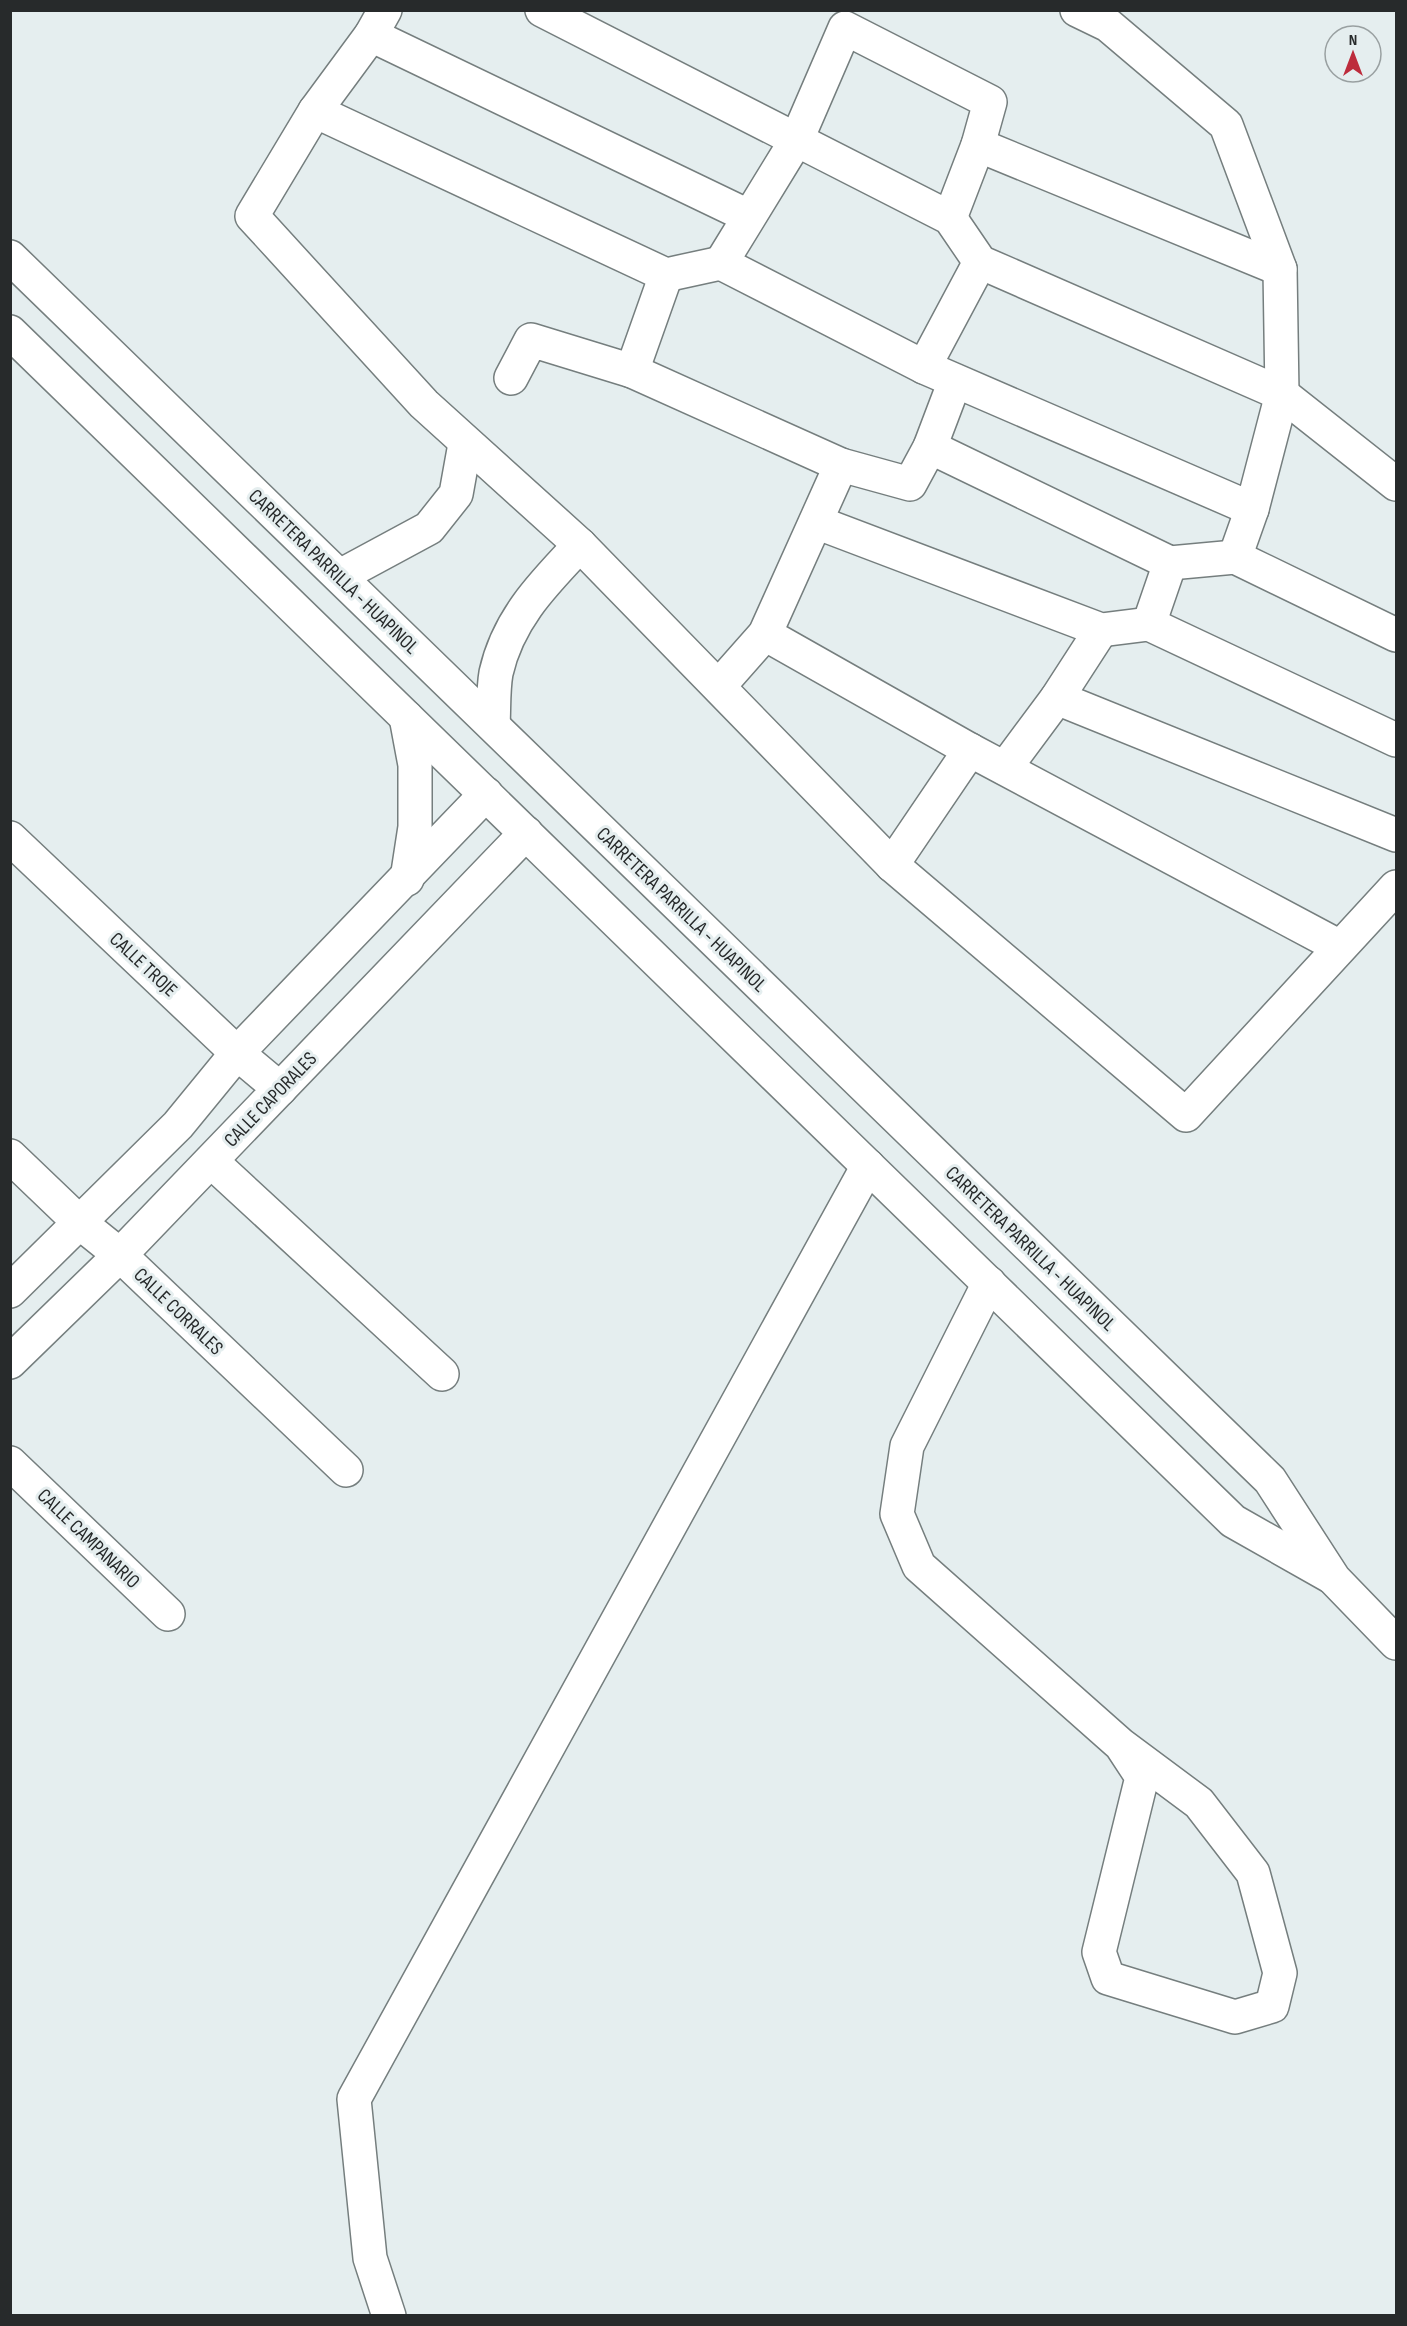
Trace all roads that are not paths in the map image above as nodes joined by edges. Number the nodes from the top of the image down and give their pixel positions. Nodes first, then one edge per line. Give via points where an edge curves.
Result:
1 (542, 10) edge
2 (1077, 10) edge
3 (378, 23) edge
4 (315, 111) junction
5 (797, 139) junction
6 (978, 145) junction
7 (748, 216) junction
8 (950, 218) junction
9 (10, 257) edge
10 (980, 262) junction
11 (721, 263) junction
12 (1281, 269) junction
13 (666, 275) junction
14 (10, 332) edge
15 (924, 367) junction
16 (632, 371) junction
17 (511, 378) dead end
18 (955, 381) junction
19 (1282, 394) junction
20 (465, 444) junction
21 (930, 447) junction
22 (841, 465) junction
23 (1396, 484) edge
24 (1252, 509) junction
25 (816, 522) junction
26 (580, 545) junction
27 (1235, 557) junction
28 (1170, 563) junction
29 (340, 576) junction
30 (1149, 624) junction
31 (1101, 630) junction
32 (765, 634) junction
33 (1396, 635) edge
34 (719, 686) junction
35 (1057, 698) junction
36 (406, 717) junction
37 (493, 725) junction
38 (1396, 740) edge
39 (970, 750) junction
40 (1005, 768) junction
41 (486, 794) junction
42 (526, 833) junction
43 (1396, 835) edge
44 (10, 838) edge
45 (892, 865) junction
46 (407, 879) junction
47 (1396, 887) edge
48 (1340, 946) junction
49 (237, 1053) junction
50 (280, 1089) junction
51 (10, 1156) edge
52 (211, 1161) junction
53 (868, 1166) junction
54 (79, 1222) junction
55 (120, 1256) junction
56 (989, 1283) junction
57 (10, 1291) edge
58 (10, 1362) edge
59 (442, 1374) dead end
60 (10, 1463) edge
61 (346, 1470) dead end
62 (1334, 1579) junction
63 (168, 1614) dead end
64 (1396, 1643) edge
65 (1121, 1745) junction
66 (389, 2316) edge

1 - 5 street
2 - 12 street via 1108,25 1226,125
3 - 4 street
3 - 7 street
4 - 13 street
4 - 20 street via 252,216
5 - 6 street via 845,28 990,102
5 - 7 street
5 - 8 street
6 - 8 street
6 - 12 street
7 - 11 street
8 - 10 street
9 - 29 street, CARRETERA PARRILLA - HUAPINOL
10 - 15 street
10 - 19 street
11 - 13 street
11 - 15 street
12 - 19 street
13 - 16 street
14 - 36 street, CARRETERA PARRILLA - HUAPINOL
15 - 18 street
16 - 17 street via 531,339
16 - 22 street
18 - 21 street
18 - 24 street
19 - 23 street
19 - 24 street
20 - 26 street
20 - 29 street via 456,494 429,528
21 - 22 street via 910,484
21 - 28 street
22 - 25 street
24 - 27 street
25 - 31 street
25 - 32 street
26 - 34 street
26 - 37 street via 537,590 510,633 496,674
27 - 28 street
27 - 33 street
28 - 30 street
29 - 37 street, CARRETERA PARRILLA - HUAPINOL
30 - 31 street
30 - 38 street
31 - 35 street
32 - 34 street
32 - 39 street
34 - 45 street
35 - 40 street
35 - 43 street
36 - 41 street, CARRETERA PARRILLA - HUAPINOL
36 - 46 street via 415,765 415,827
37 - 62 street, CARRETERA PARRILLA - HUAPINOL via 1270,1480
39 - 40 street
39 - 45 street
40 - 48 street
41 - 42 street, CARRETERA PARRILLA - HUAPINOL
41 - 46 street
42 - 50 street, CALLE CAPORALES
42 - 53 street, CARRETERA PARRILLA - HUAPINOL
44 - 49 street, CALLE TROJE
45 - 48 street via 1186,1115
46 - 49 street
47 - 48 street
49 - 50 street, CALLE TROJE
49 - 54 street via 178,1125
50 - 52 street, CALLE CAPORALES
51 - 54 street, CALLE CORRALES
52 - 55 street, CALLE CAPORALES
52 - 59 street
53 - 56 street, CARRETERA PARRILLA - HUAPINOL
53 - 66 street via 354,2099 370,2258
54 - 55 street, CALLE CORRALES
54 - 57 street
55 - 58 street, CALLE CAPORALES
55 - 61 street, CALLE CORRALES
56 - 62 street, CARRETERA PARRILLA - HUAPINOL via 1233,1521
56 - 65 street via 907,1446 897,1514 919,1566
60 - 63 street, CALLE CAMPANARIO
62 - 64 street, CARRETERA PARRILLA - HUAPINOL
65 - 65 street via 1142,1777 1099,1952 1108,1978 1235,2017 1272,2006 1281,1973 1253,1873 1199,1803

